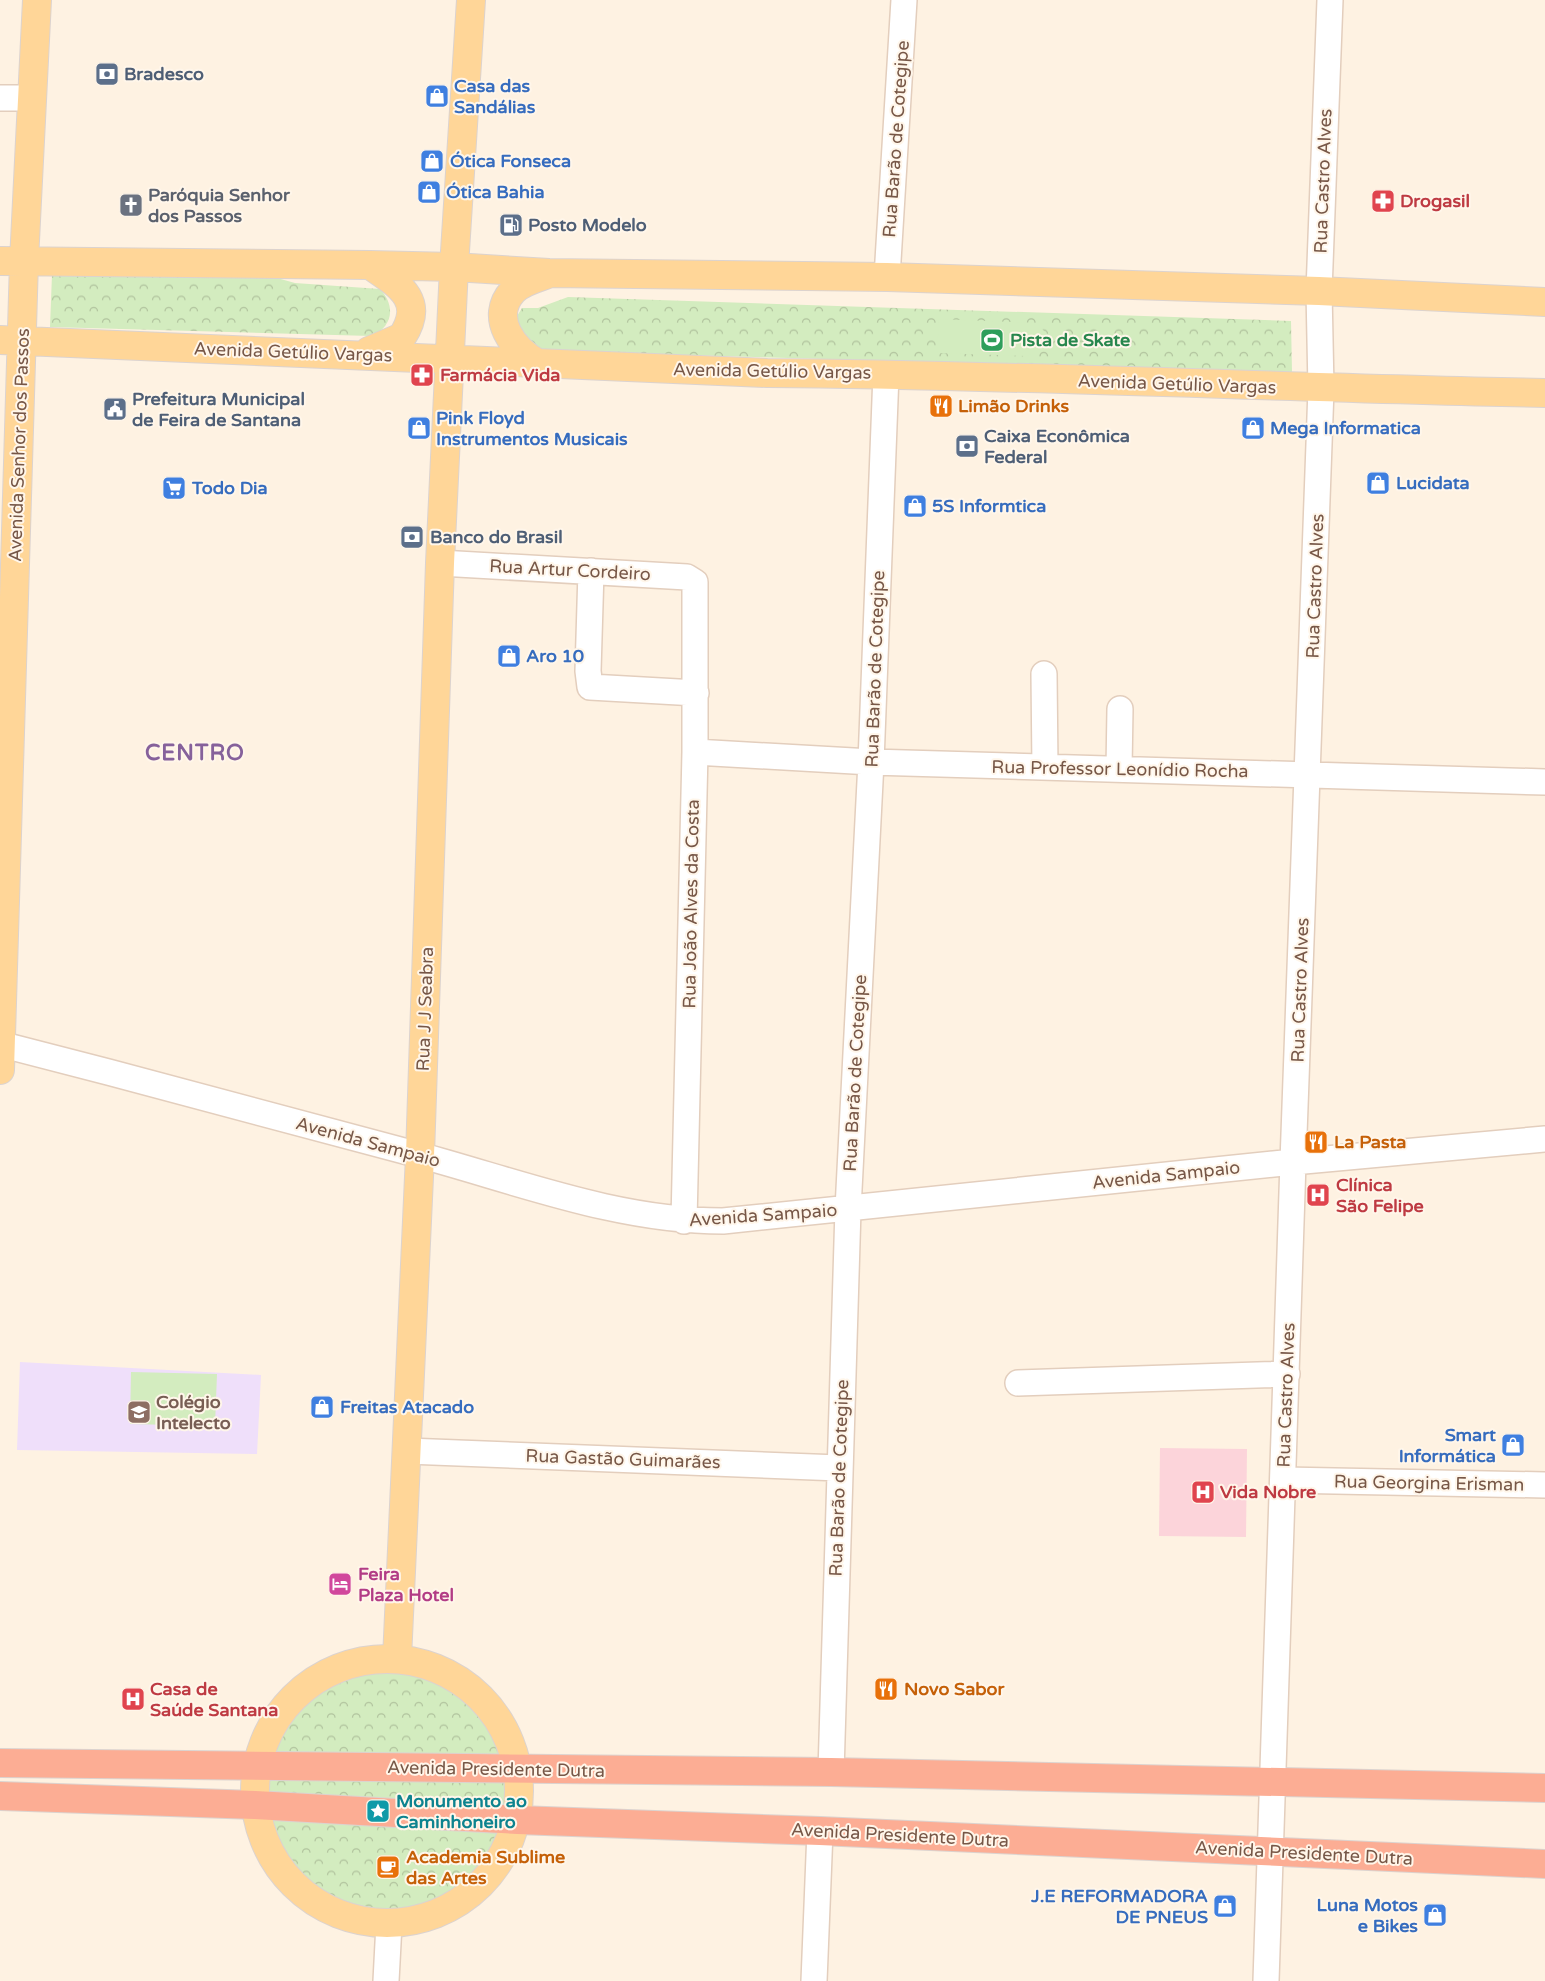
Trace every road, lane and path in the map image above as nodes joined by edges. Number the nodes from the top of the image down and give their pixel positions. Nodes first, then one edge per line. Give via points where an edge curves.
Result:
1 (37, 0) edge
2 (471, 0) edge
3 (904, 0) edge
4 (1330, 0) edge
5 (0, 98) edge
6 (32, 98) junction
7 (12, 261) edge
8 (370, 265) junction
9 (454, 267) junction
10 (549, 273) junction
11 (887, 277) junction
12 (1319, 291) junction
13 (1545, 302) edge
14 (11, 341) edge
15 (360, 354) junction
16 (450, 359) junction
17 (538, 364) junction
18 (886, 374) junction
19 (1321, 389) junction
20 (1545, 393) edge
21 (440, 562) junction
22 (591, 571) junction
23 (696, 586) joint
24 (1044, 674) dead end
25 (696, 693) junction
26 (1120, 709) dead end
27 (695, 752) junction
28 (871, 762) junction
29 (1045, 767) junction
30 (1119, 769) junction
31 (1309, 774) junction
32 (1545, 782) edge
33 (0, 1053) edge
34 (1545, 1139) edge
35 (420, 1155) junction
36 (1293, 1162) junction
37 (848, 1209) junction
38 (684, 1221) junction
39 (1287, 1374) junction
40 (1018, 1383) dead end
41 (407, 1451) junction
42 (839, 1468) junction
43 (1284, 1480) junction
44 (1545, 1485) edge
45 (397, 1660) junction
46 (0, 1763) edge
47 (256, 1764) junction
48 (518, 1770) junction
49 (831, 1772) junction
50 (1274, 1783) junction
51 (1545, 1788) edge
52 (0, 1796) edge
53 (255, 1805) junction
54 (518, 1820) junction
55 (820, 1831) junction
56 (1272, 1852) junction
57 (1545, 1864) edge
58 (389, 1924) junction
59 (386, 1981) edge
60 (814, 1981) edge
61 (1266, 1981) edge

1 - 6 main road, Avenida Senhor dos Passos
2 - 9 main road, Rua J J Seabra
3 - 11 street, Rua Barão de Cotegipe
4 - 12 street, Rua Castro Alves
5 - 6 street
6 - 7 main road, Avenida Senhor dos Passos
7 - 8 main road
7 - 14 main road, Avenida Senhor dos Passos
8 - 9 main road
8 - 15 main road via 402,287 412,307 412,318 402,338
9 - 10 main road
9 - 16 main road, Rua J J Seabra
10 - 11 main road
10 - 17 main road via 525,282 513,291 506,302 504,316 510,339 523,355
11 - 12 main road
12 - 13 main road
12 - 19 street, Rua Castro Alves
14 - 15 main road, Avenida Getúlio Vargas
14 - 33 main road, Avenida Senhor dos Passos
15 - 16 main road, Avenida Getúlio Vargas
16 - 17 main road, Avenida Getúlio Vargas
16 - 21 main road, Rua J J Seabra
17 - 18 main road, Avenida Getúlio Vargas
18 - 19 main road, Avenida Getúlio Vargas
18 - 28 street, Rua Barão de Cotegipe
19 - 20 main road, Avenida Getúlio Vargas
19 - 31 street, Rua Castro Alves
21 - 22 street, Rua Artur Cordeiro
21 - 35 main road, Rua J J Seabra
22 - 23 street, Rua Artur Cordeiro via 687,578 692,579
22 - 25 street via 590,687
23 - 25 street, Rua João Alves da Costa
24 - 29 street
25 - 27 street, Rua João Alves da Costa
26 - 30 street
27 - 28 street, Rua Professor Leonídio Rocha
27 - 38 street, Rua João Alves da Costa
28 - 29 street, Rua Professor Leonídio Rocha
28 - 37 street, Rua Barão de Cotegipe
29 - 30 street, Rua Professor Leonídio Rocha
30 - 31 street, Rua Professor Leonídio Rocha
31 - 32 street, Rua Professor Leonídio Rocha
31 - 36 street, Rua Castro Alves
33 - 35 street, Avenida Sampaio
34 - 36 street, Avenida Sampaio
35 - 38 street, Avenida Sampaio via 577,1200 637,1215
35 - 41 main road, Rua J J Seabra
36 - 37 street, Avenida Sampaio
36 - 39 street, Rua Castro Alves
37 - 38 street, Avenida Sampaio via 723,1221
37 - 42 street, Rua Barão de Cotegipe
39 - 40 street
39 - 43 street, Rua Castro Alves
41 - 42 street, Rua Gastão Guimarães
41 - 45 main road, Rua J J Seabra
42 - 49 street, Rua Barão de Cotegipe
43 - 44 street, Rua Georgina Erisman
43 - 50 street, Rua Castro Alves
45 - 47 main road via 371,1660 345,1666 302,1690 282,1710 267,1734
45 - 48 main road via 429,1666 458,1680 485,1701 502,1724 517,1759
46 - 47 highway, Avenida Presidente Dutra
47 - 48 highway, Avenida Presidente Dutra
47 - 53 main road
48 - 49 highway, Avenida Presidente Dutra
48 - 54 main road via 521,1788
49 - 50 highway, Avenida Presidente Dutra
50 - 51 highway, Avenida Presidente Dutra
50 - 56 street, Rua Castro Alves
52 - 53 highway, Avenida Presidente Dutra
53 - 54 highway, Avenida Presidente Dutra
53 - 58 main road via 268,1851 304,1896 329,1911 358,1921
54 - 55 highway, Avenida Presidente Dutra
54 - 58 main road via 503,1857 489,1877 463,1900 432,1916
55 - 56 highway, Avenida Presidente Dutra
55 - 60 street
56 - 57 highway, Avenida Presidente Dutra
56 - 61 street, Rua Castro Alves
58 - 59 street

